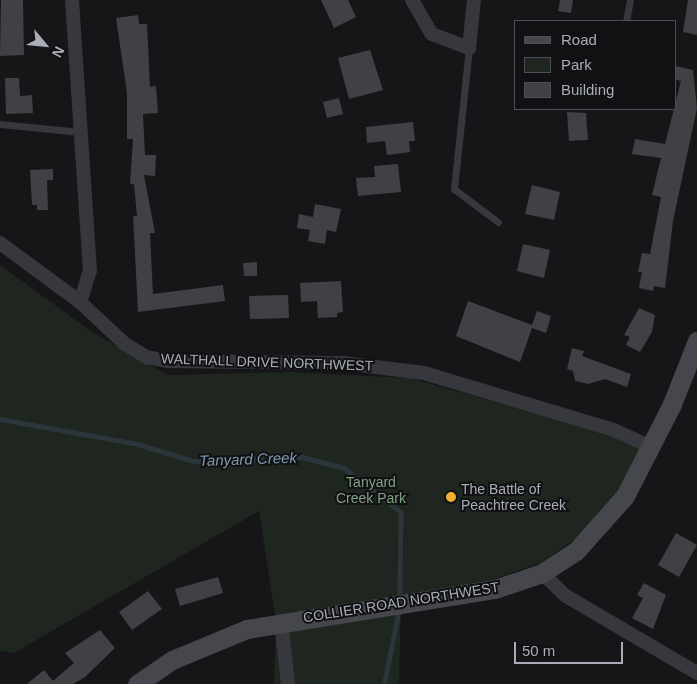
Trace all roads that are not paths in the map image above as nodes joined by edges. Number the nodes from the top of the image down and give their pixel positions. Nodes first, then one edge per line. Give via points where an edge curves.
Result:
1 (72, 0) edge
2 (412, 0) edge
3 (474, 0) edge
4 (630, 0) edge
5 (626, 20) edge
6 (469, 48) junction
7 (0, 124) edge
8 (81, 132) junction
9 (498, 222) dead end
10 (0, 243) edge
11 (80, 302) junction
12 (697, 340) edge
13 (651, 447) junction
14 (542, 573) junction
15 (281, 620) junction
16 (697, 673) edge
17 (137, 684) edge
18 (288, 684) edge

1 - 8 street
2 - 6 street via 432,34
3 - 6 street
4 - 5 lane
6 - 9 lane via 454,190
7 - 8 lane
8 - 11 street via 90,270
10 - 11 street, WALTHALL DRIVE NORTHWEST
11 - 13 street, WALTHALL DRIVE NORTHWEST via 125,344 147,357 168,361 343,363 420,372 614,430
12 - 13 street, COLLIER ROAD NORTHWEST
13 - 14 street, COLLIER ROAD NORTHWEST via 604,525 576,551
14 - 15 street, COLLIER ROAD NORTHWEST via 495,589
14 - 16 street via 566,596
15 - 17 street, COLLIER ROAD NORTHWEST via 200,646
15 - 18 street

